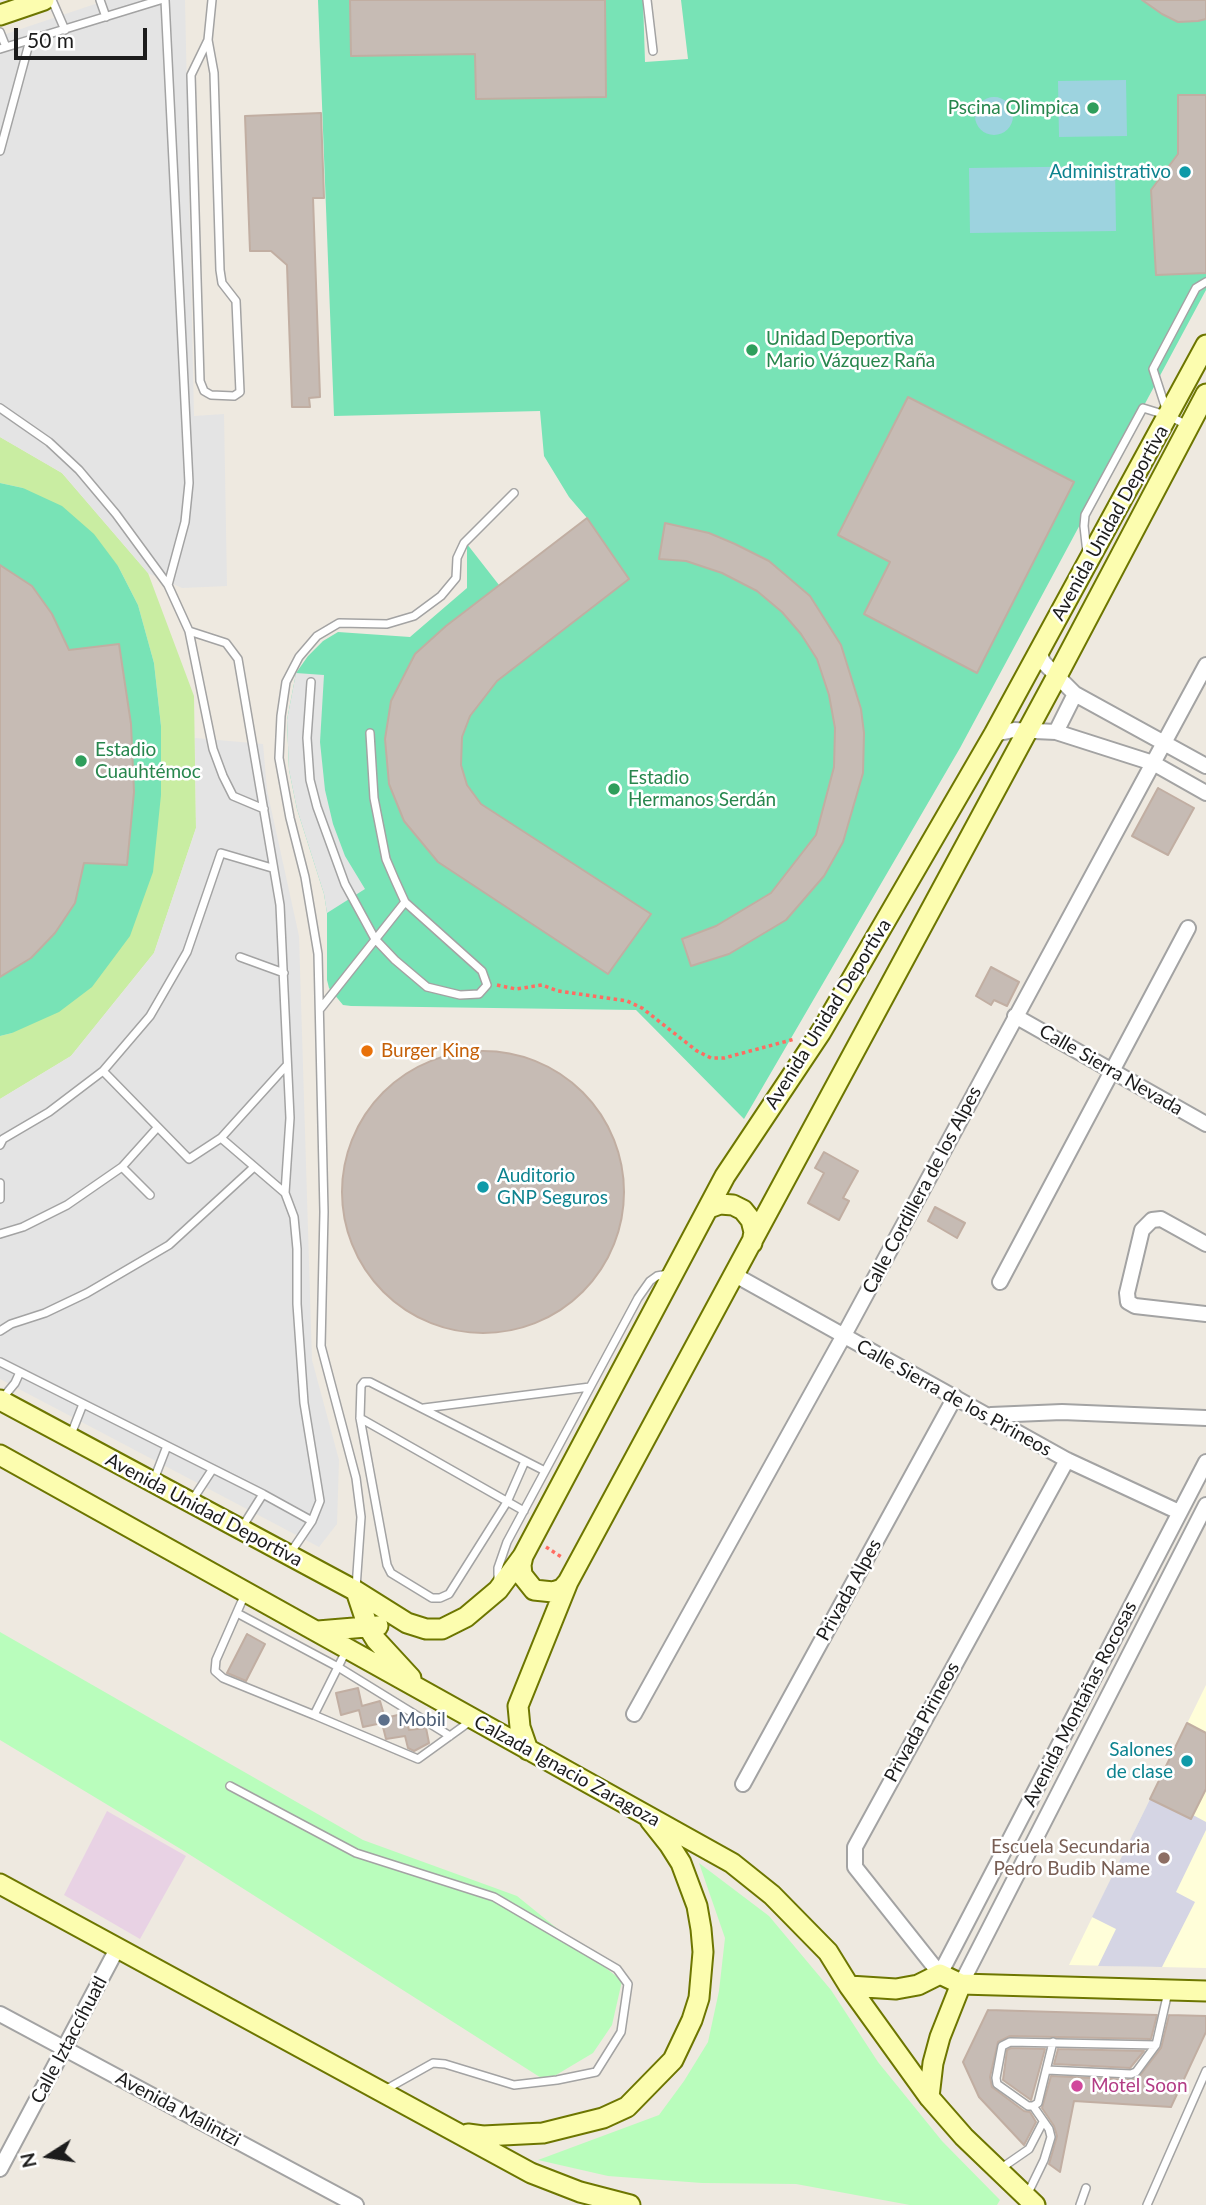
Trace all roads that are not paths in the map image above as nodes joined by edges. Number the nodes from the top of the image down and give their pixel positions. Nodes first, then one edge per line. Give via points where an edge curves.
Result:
1 (44, 0) edge
2 (52, 0) edge
3 (100, 0) edge
4 (163, 0) edge
5 (212, 0) edge
6 (647, 0) edge
7 (0, 15) edge
8 (106, 17) junction
9 (65, 30) junction
10 (0, 32) edge
11 (30, 40) junction
12 (208, 40) junction
13 (3, 48) edge
14 (653, 51) dead end
15 (0, 150) edge
16 (1206, 282) edge
17 (1206, 345) edge
18 (1206, 394) edge
19 (0, 408) edge
20 (1169, 416) junction
21 (1189, 426) junction
22 (514, 493) dead end
23 (168, 585) junction
24 (189, 631) junction
25 (1039, 651) junction
26 (1206, 665) edge
27 (1057, 676) junction
28 (311, 682) dead end
29 (1075, 694) junction
30 (1027, 731) junction
31 (370, 733) dead end
32 (1056, 733) junction
33 (994, 734) junction
34 (1164, 743) junction
35 (1153, 764) junction
36 (1206, 766) edge
37 (1206, 793) edge
38 (264, 809) junction
39 (272, 868) junction
40 (405, 902) junction
41 (1188, 928) dead end
42 (375, 939) junction
43 (240, 957) dead end
44 (284, 973) junction
45 (320, 1008) junction
46 (1015, 1016) junction
47 (287, 1065) junction
48 (103, 1071) junction
49 (1113, 1072) junction
50 (1206, 1124) edge
51 (157, 1128) junction
52 (221, 1138) junction
53 (0, 1144) edge
54 (122, 1167) junction
55 (253, 1168) junction
56 (0, 1184) edge
57 (285, 1193) junction
58 (150, 1195) dead end
59 (0, 1199) edge
60 (709, 1208) junction
61 (0, 1234) edge
62 (752, 1244) junction
63 (1206, 1244) edge
64 (674, 1273) junction
65 (735, 1275) junction
66 (1000, 1282) dead end
67 (1206, 1314) edge
68 (0, 1331) edge
69 (843, 1337) junction
70 (0, 1362) edge
71 (20, 1372) junction
72 (590, 1387) junction
73 (955, 1397) junction
74 (0, 1401) edge
75 (83, 1404) junction
76 (422, 1408) junction
77 (990, 1416) junction
78 (360, 1418) junction
79 (1206, 1418) edge
80 (70, 1438) junction
81 (167, 1447) junction
82 (0, 1455) edge
83 (1067, 1460) junction
84 (525, 1461) junction
85 (1206, 1462) edge
86 (212, 1470) junction
87 (545, 1471) junction
88 (153, 1483) junction
89 (263, 1494) junction
90 (508, 1502) junction
91 (191, 1503) junction
92 (1206, 1505) edge
93 (524, 1511) junction
94 (1179, 1512) junction
95 (312, 1521) junction
96 (241, 1530) junction
97 (289, 1555) junction
98 (523, 1556) junction
99 (568, 1582) junction
100 (498, 1590) junction
101 (247, 1591) junction
102 (356, 1591) junction
103 (237, 1613) junction
104 (407, 1623) junction
105 (355, 1635) junction
106 (338, 1667) junction
107 (430, 1695) junction
108 (635, 1714) dead end
109 (314, 1715) junction
110 (473, 1719) junction
111 (450, 1737) junction
112 (528, 1750) junction
113 (743, 1784) dead end
114 (230, 1786) dead end
115 (639, 1809) junction
116 (0, 1884) edge
117 (118, 1947) junction
118 (940, 1974) junction
119 (961, 1984) junction
120 (849, 1986) junction
121 (1168, 1990) junction
122 (1206, 1991) edge
123 (0, 2014) edge
124 (1053, 2042) junction
125 (1156, 2045) junction
126 (64, 2048) junction
127 (1046, 2070) junction
128 (1206, 2071) edge
129 (383, 2091) junction
130 (929, 2097) junction
131 (1033, 2106) junction
132 (1043, 2122) junction
133 (457, 2132) junction
134 (1, 2165) edge
135 (997, 2171) junction
136 (1086, 2188) dead end
137 (1030, 2201) edge
138 (356, 2205) edge
139 (631, 2205) edge
140 (1080, 2205) edge
141 (1147, 2205) edge

1 - 7 street
2 - 9 lane
3 - 8 lane
4 - 8 lane
4 - 23 lane via 189,483 186,522
5 - 12 lane
6 - 14 lane
8 - 9 lane
9 - 11 lane
10 - 13 lane
11 - 13 lane
11 - 15 lane
12 - 12 lane via 214,73 220,270 222,283 236,301 240,392 234,396 211,395 200,381 191,75
16 - 20 lane via 1196,288 1153,369
17 - 20 street, Avenida Unidad Deportiva
18 - 21 street, Avenida Unidad Deportiva
19 - 23 lane via 49,442 79,470
20 - 21 lane
20 - 25 street, Avenida Unidad Deportiva
21 - 27 street, Avenida Unidad Deportiva
22 - 45 lane via 464,543 456,578 441,596 414,616 387,624 339,623 317,636 286,682 279,758 314,922
23 - 24 lane
24 - 38 lane via 213,749 223,776 233,796
24 - 38 lane via 226,643 238,659
25 - 27 street
25 - 33 street, Avenida Unidad Deportiva
26 - 34 street, Calle Cordillera de los Alpes
27 - 29 street
27 - 30 street, Avenida Unidad Deportiva
28 - 42 lane via 310,780 345,884
29 - 32 street
29 - 34 street
30 - 32 street
30 - 33 street
30 - 62 street, Avenida Unidad Deportiva
31 - 40 lane via 380,832
32 - 35 street
33 - 60 street, Avenida Unidad Deportiva via 821,1032 725,1176
34 - 35 street, Calle Cordillera de los Alpes
34 - 36 street
35 - 37 street
35 - 46 street, Calle Cordillera de los Alpes
38 - 39 lane
39 - 44 lane
39 - 48 lane via 221,853 187,951 150,1016
40 - 42 lane
40 - 42 lane via 482,971 487,985 479,994 460,995 427,987
41 - 49 street
42 - 45 lane
43 - 44 lane
44 - 47 lane
45 - 102 lane via 321,1346 356,1478 361,1517
46 - 49 street, Calle Sierra Nevada
46 - 69 street, Calle Cordillera de los Alpes
47 - 52 lane
47 - 57 lane
48 - 51 lane
48 - 53 lane
49 - 50 street, Calle Sierra Nevada
49 - 66 street
51 - 52 lane via 189,1159
51 - 54 lane
52 - 55 lane
54 - 58 lane
54 - 61 lane via 67,1205
55 - 57 lane
55 - 68 lane via 169,1245 88,1293
56 - 59 lane
57 - 95 lane via 294,1217 304,1403 320,1501
60 - 62 street via 720,1204 743,1210 751,1220
60 - 64 street, Avenida Unidad Deportiva
62 - 65 street, Avenida Unidad Deportiva
63 - 67 street via 1161,1219 1152,1220 1142,1230 1127,1293 1128,1303 1135,1306
64 - 72 lane via 657,1276 638,1298
64 - 98 street, Avenida Unidad Deportiva
65 - 69 street, Calle Sierra de los Pirineos
65 - 99 street, Avenida Unidad Deportiva
69 - 73 street, Calle Sierra de los Pirineos
69 - 108 street, Calle Cordillera de los Alpes
70 - 71 lane
71 - 74 lane
71 - 75 lane
72 - 76 lane
72 - 87 lane
73 - 77 street, Calle Sierra de los Pirineos
73 - 113 street, Privada Alpes
74 - 80 street, Avenida Unidad Deportiva
75 - 80 lane
75 - 81 lane
76 - 78 lane via 364,1382 359,1390
76 - 84 lane
77 - 79 street via 1062,1412
77 - 83 street, Calle Sierra de los Pirineos
78 - 90 lane
78 - 90 lane via 387,1565 391,1573 432,1598 449,1594
80 - 88 street, Avenida Unidad Deportiva
81 - 86 lane
81 - 88 lane
82 - 101 street, Calzada Ignacio Zaragoza
83 - 94 street, Calle Sierra de los Pirineos
83 - 118 street, Privada Pirineos via 855,1847 855,1867
84 - 87 lane
84 - 90 lane
85 - 94 street, Avenida Montañas Rocosas
86 - 89 lane
86 - 91 lane
87 - 93 lane
88 - 91 street, Avenida Unidad Deportiva
89 - 95 lane
89 - 96 lane
90 - 93 lane
91 - 96 street, Avenida Unidad Deportiva
92 - 119 street, Avenida Montañas Rocosas
93 - 100 lane via 498,1568
94 - 118 street, Avenida Montañas Rocosas
95 - 97 lane
96 - 97 street, Avenida Unidad Deportiva
97 - 102 street, Avenida Unidad Deportiva
98 - 99 street via 522,1575 534,1590 553,1592
98 - 100 street, Avenida Unidad Deportiva
99 - 112 street, Avenida Unidad Deportiva via 517,1706
100 - 104 street, Avenida Unidad Deportiva via 466,1617 442,1629
101 - 103 lane
101 - 105 street, Calzada Ignacio Zaragoza via 318,1632
102 - 104 street, Avenida Unidad Deportiva
102 - 105 street
103 - 106 lane
103 - 109 lane via 215,1671
104 - 105 street, Avenida Unidad Deportiva
105 - 106 lane
105 - 107 street, Calzada Ignacio Zaragoza
105 - 107 street via 393,1658
106 - 109 lane
106 - 111 lane
107 - 110 street, Calzada Ignacio Zaragoza
109 - 111 lane via 418,1759
110 - 111 lane
110 - 112 street, Calzada Ignacio Zaragoza
112 - 115 street, Calzada Ignacio Zaragoza
114 - 129 lane via 356,1853 494,1897 617,1969 628,1984 621,2032 596,2072 514,2085 433,2063
115 - 120 street, Calzada Ignacio Zaragoza via 732,1863 772,1895 828,1952
115 - 133 street via 675,1853 697,1906 702,1975 684,2041 642,2093 627,2107 603,2118 516,2136
116 - 117 street
117 - 126 street, Calle Iztaccíhuatl
117 - 129 street
118 - 119 street
118 - 120 street via 896,1989
119 - 121 street
119 - 130 street, Avenida Montañas Rocosas via 940,2037
120 - 130 street, Calzada Ignacio Zaragoza
121 - 122 street
121 - 125 lane
123 - 126 street, Avenida Malintzi
124 - 125 lane
124 - 127 lane
124 - 131 lane via 1002,2046 998,2084
125 - 127 lane via 1131,2074
126 - 134 street, Calle Iztaccíhuatl
126 - 138 street, Avenida Malintzi
127 - 131 lane via 1038,2104
128 - 141 lane
129 - 133 street
130 - 135 street, Calzada Ignacio Zaragoza
131 - 132 lane
132 - 135 lane via 1029,2149
132 - 137 lane via 1051,2137
133 - 139 street via 531,2173
135 - 137 street, Calzada Ignacio Zaragoza
136 - 140 lane

